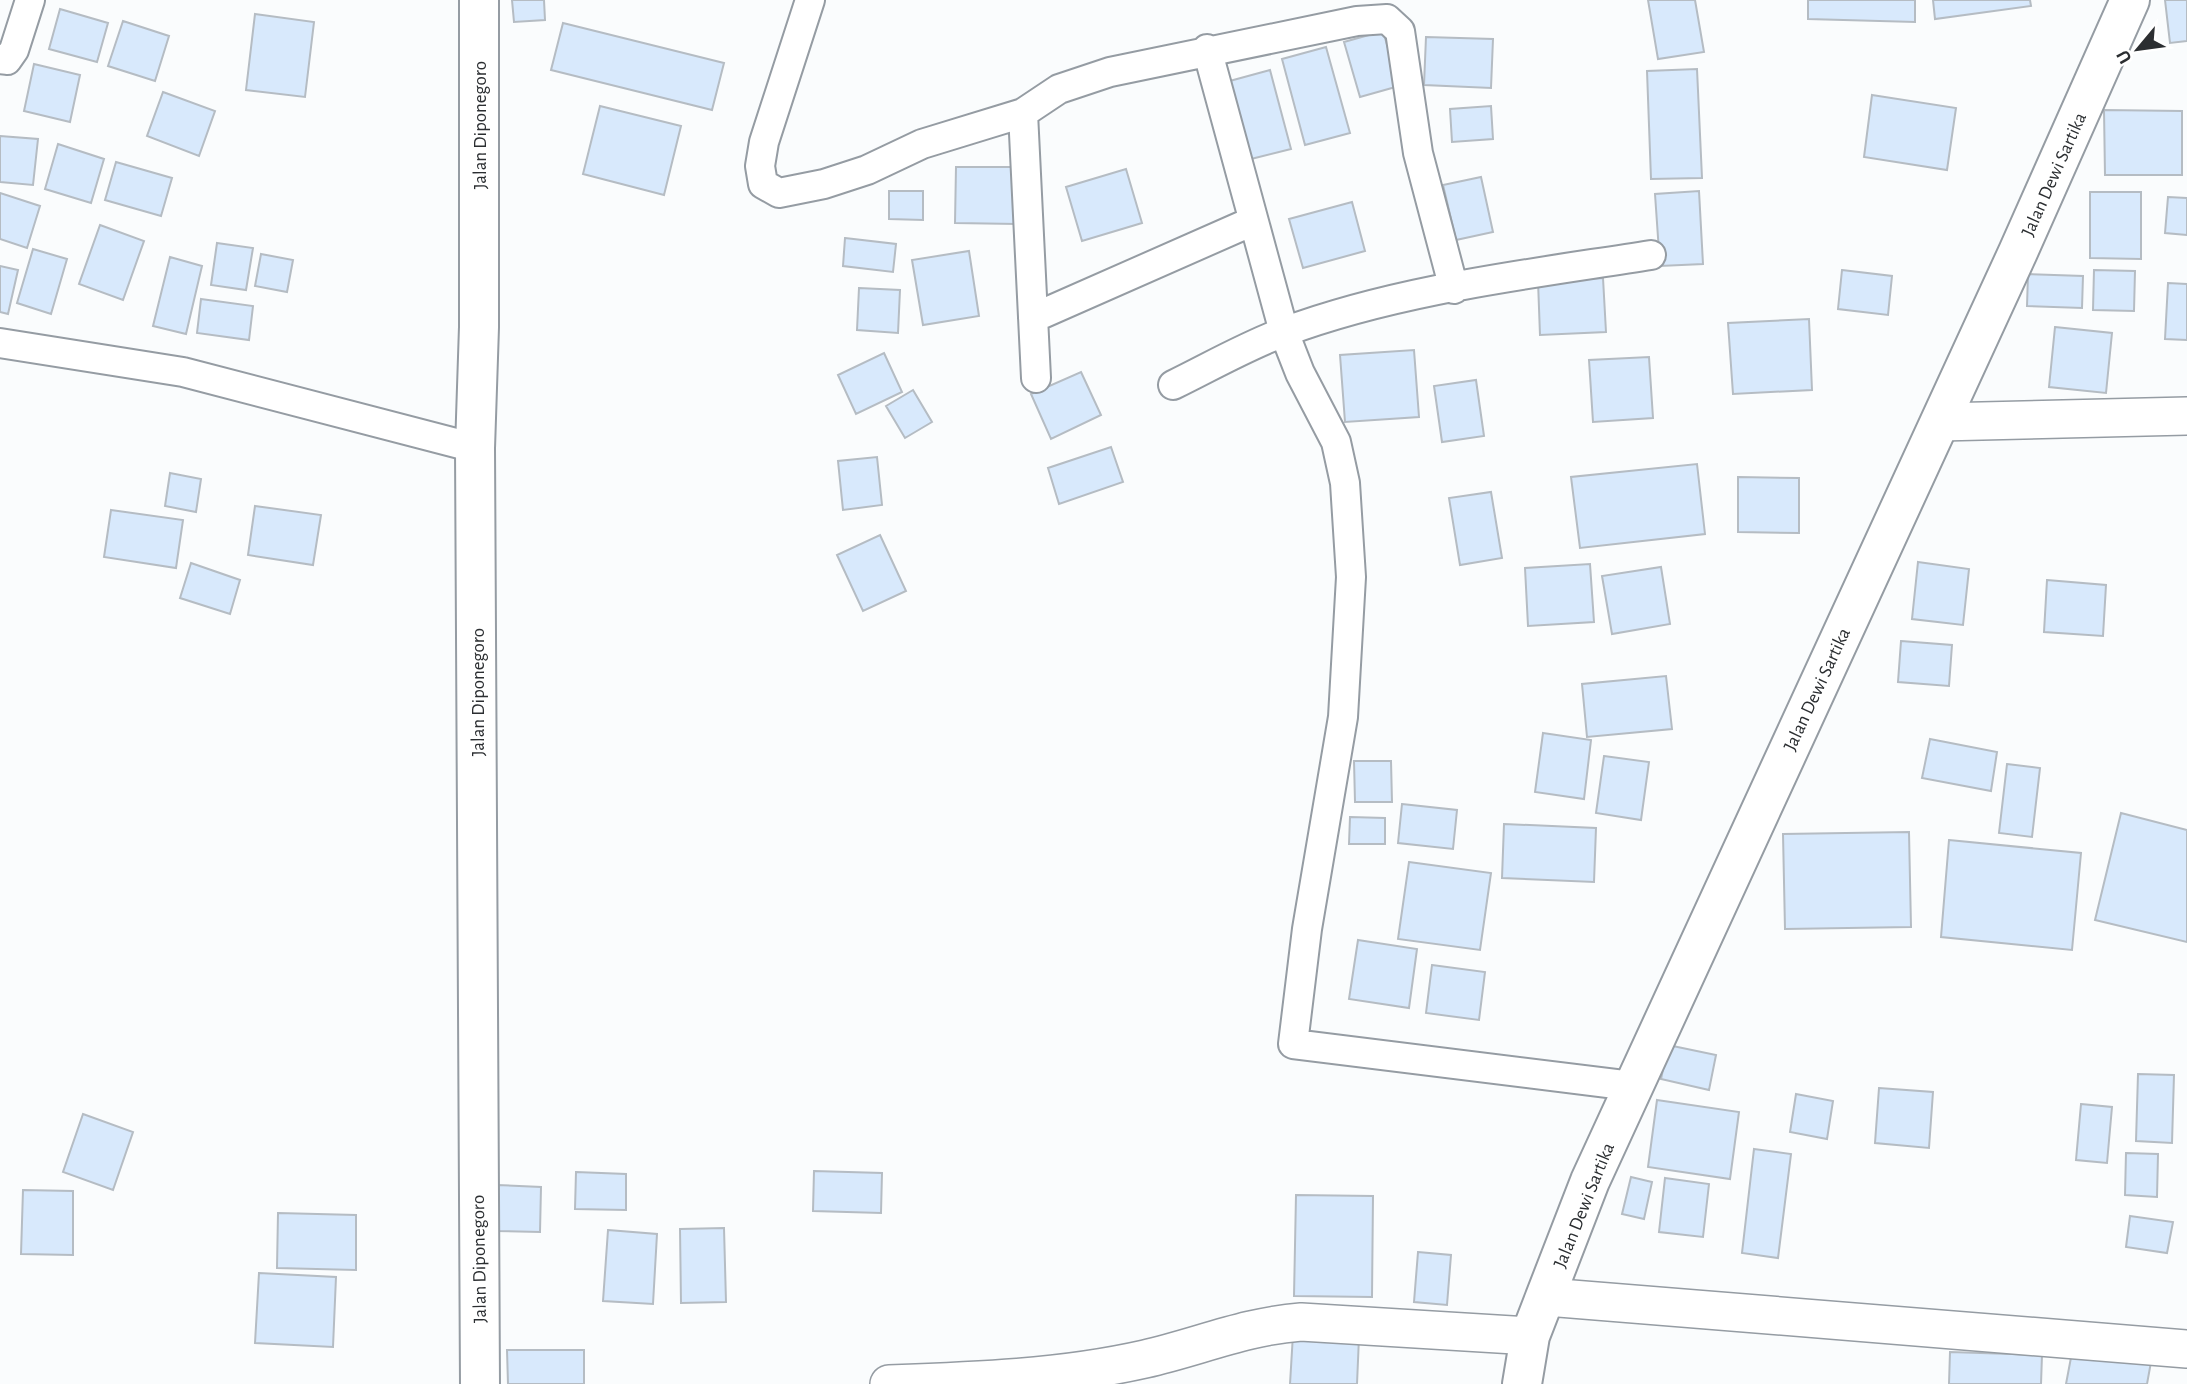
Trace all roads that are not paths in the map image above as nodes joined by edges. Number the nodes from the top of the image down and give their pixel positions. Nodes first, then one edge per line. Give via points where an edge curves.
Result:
1 (30, 0) edge
2 (479, 0) edge
3 (810, 0) edge
4 (2130, 0) edge
5 (1207, 50) junction
6 (0, 59) edge
7 (1023, 113) junction
8 (1253, 221) junction
9 (1651, 255) dead end
10 (1454, 289) junction
11 (1033, 318) junction
12 (1284, 332) junction
13 (0, 343) edge
14 (1036, 378) dead end
15 (1173, 385) dead end
16 (2187, 416) edge
17 (1940, 422) junction
18 (475, 448) junction
19 (1632, 1086) junction
20 (1547, 1297) junction
21 (1530, 1336) junction
22 (2187, 1349) edge
23 (480, 1384) edge
24 (889, 1384) edge
25 (1522, 1384) edge

1 - 6 street via 14,50 7,60
2 - 18 street, Jalan Diponegoro
3 - 7 street via 764,142 760,178 770,190 793,192 824,184 922,144
4 - 17 street, Jalan Dewi Sartika
5 - 7 street via 1059,89
5 - 8 street
5 - 10 street via 1357,20 1394,23 1400,31 1418,153
7 - 11 street
8 - 11 street
8 - 12 street
9 - 10 street
10 - 12 street via 1365,307
11 - 14 street
12 - 15 street
12 - 19 street via 1336,442 1345,483 1351,577 1343,718 1307,929 1293,1044
13 - 18 street via 183,372
16 - 17 street
17 - 19 street, Jalan Dewi Sartika
18 - 23 street, Jalan Diponegoro
19 - 20 street, Jalan Dewi Sartika
20 - 21 street, Jalan Dewi Sartika
20 - 22 street
21 - 24 street via 1301,1322 1265,1325 1145,1359 1041,1377
21 - 25 street, Jalan Dewi Sartika

